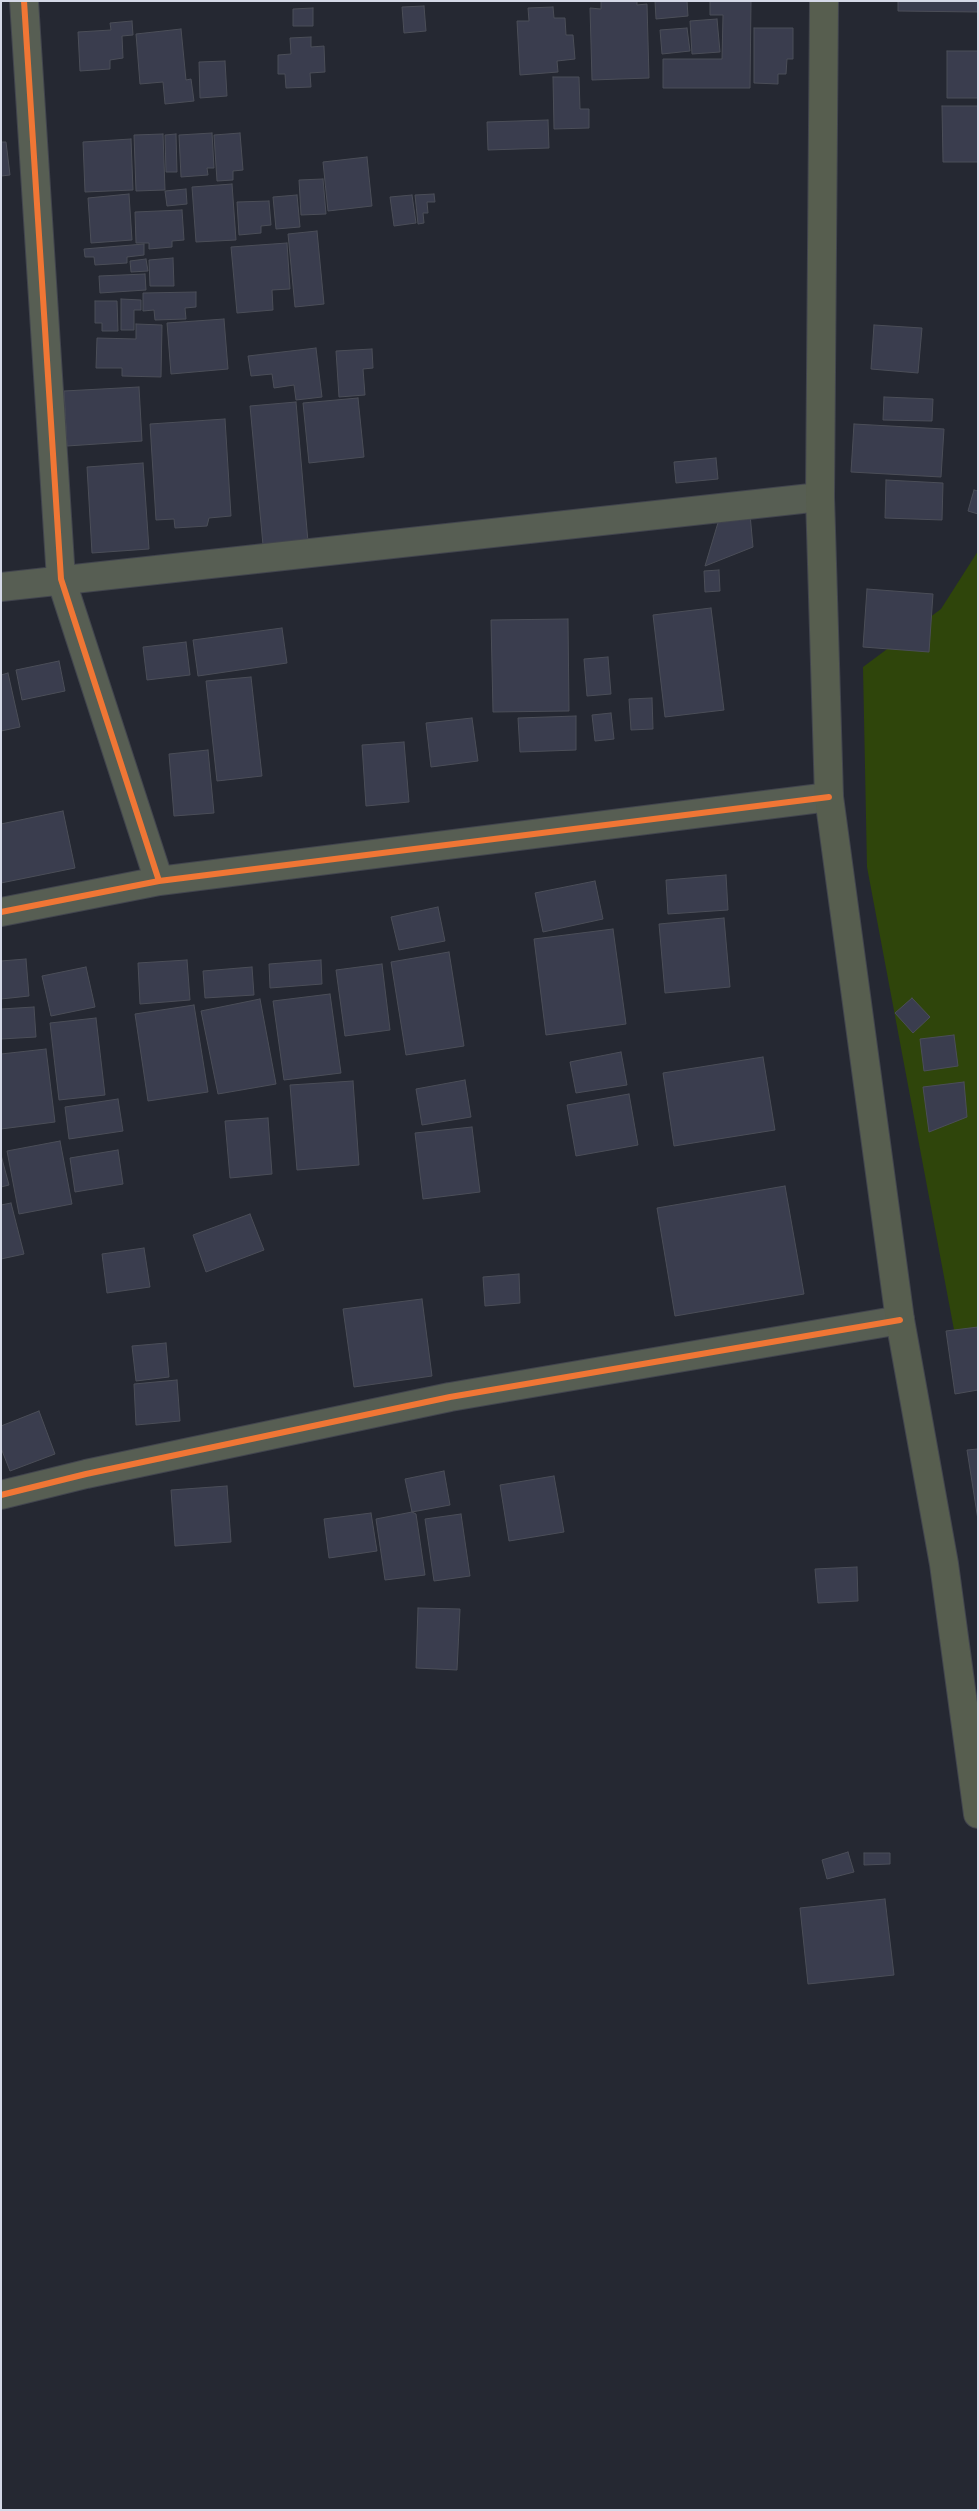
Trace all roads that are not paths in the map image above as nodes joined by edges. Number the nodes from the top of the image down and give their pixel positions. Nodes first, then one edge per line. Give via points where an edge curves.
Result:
1 (24, 1) edge
2 (824, 1) edge
3 (820, 498) junction
4 (61, 580) junction
5 (1, 587) edge
6 (829, 797) junction
7 (159, 881) junction
8 (1, 912) edge
9 (900, 1320) junction
10 (1, 1495) edge
11 (978, 1814) edge

1 - 4 street
2 - 3 main road
3 - 4 street
3 - 6 main road
4 - 5 street
4 - 7 street
6 - 7 street
6 - 9 main road
7 - 8 street
9 - 10 street via 450,1397
9 - 11 main road via 944,1564

